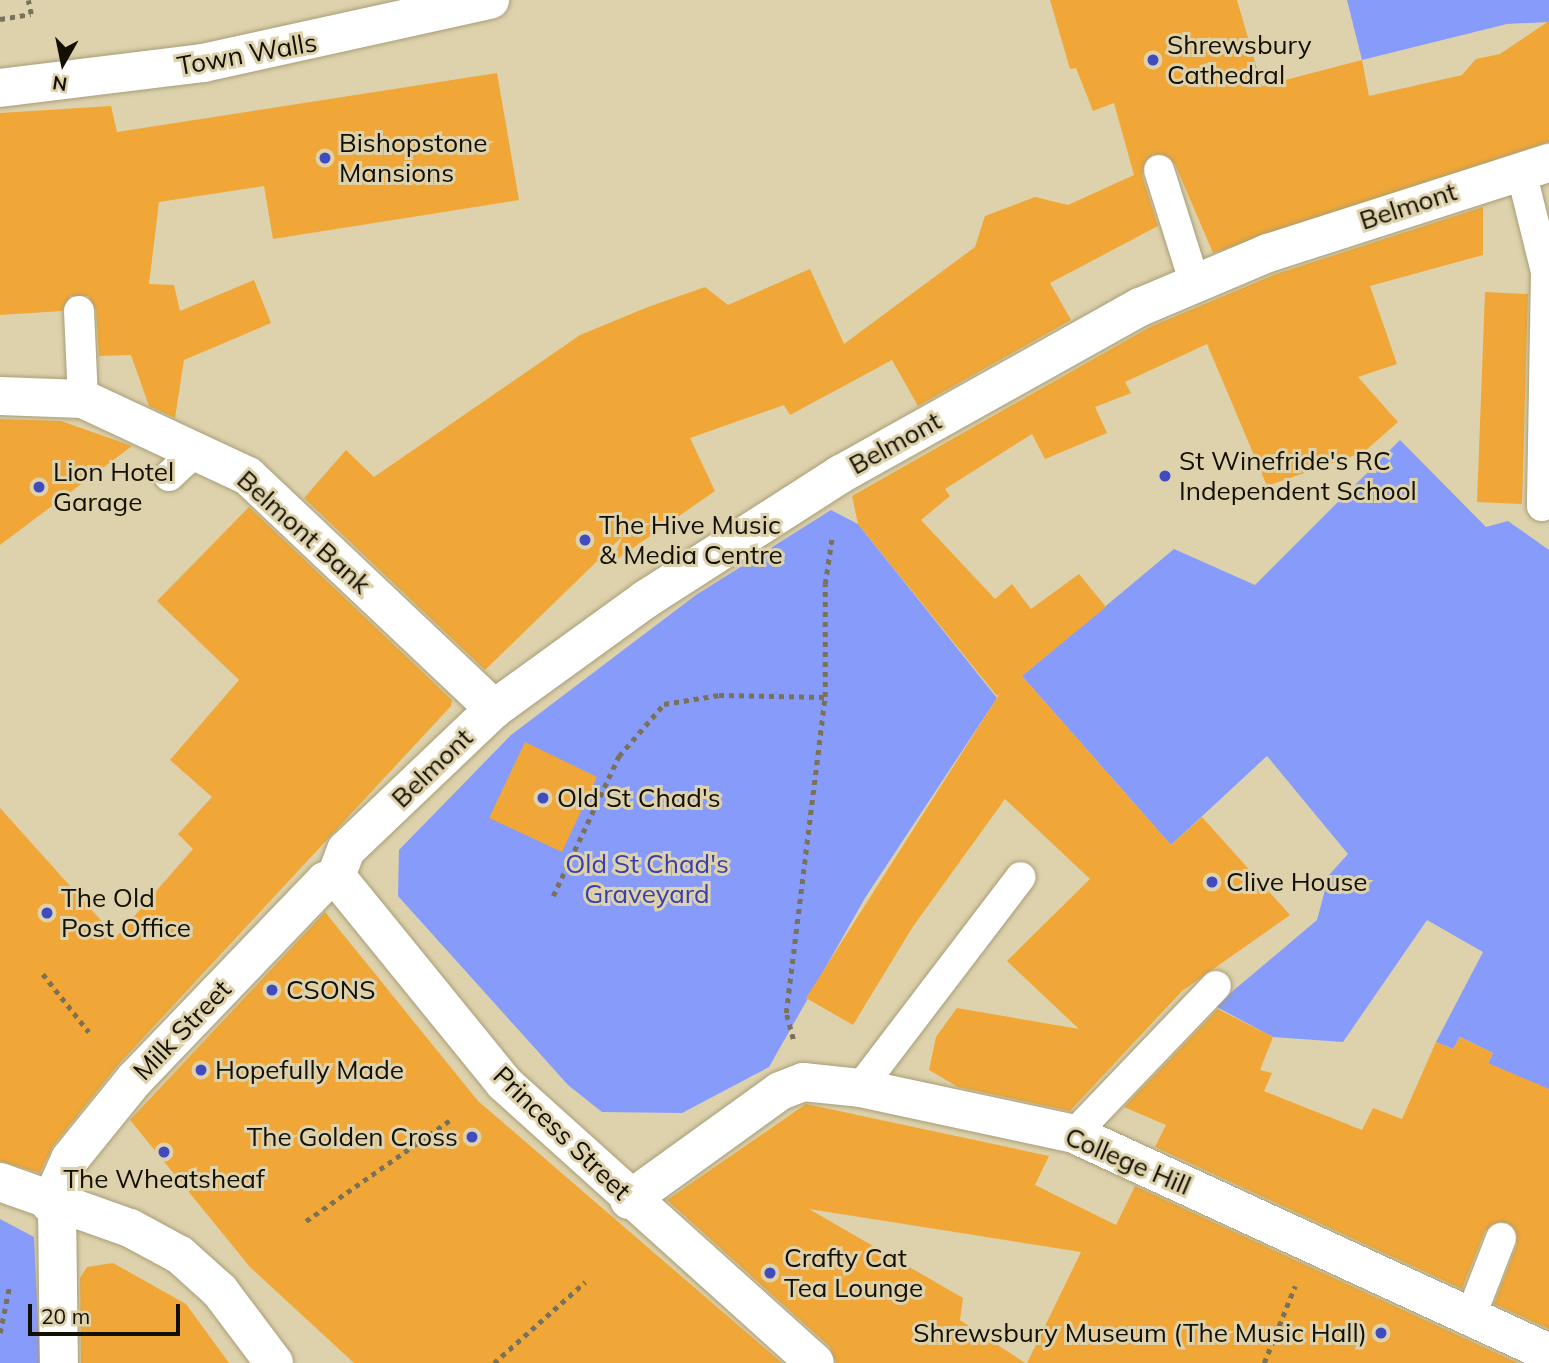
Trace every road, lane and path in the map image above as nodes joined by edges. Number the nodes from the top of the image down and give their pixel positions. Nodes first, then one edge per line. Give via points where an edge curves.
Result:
1 (28, 0) edge
2 (490, 0) edge
3 (0, 19) edge
4 (0, 88) edge
5 (1535, 167) edge
6 (1159, 170) dead end
7 (1195, 284) junction
8 (79, 311) dead end
9 (0, 396) edge
10 (83, 399) junction
11 (198, 449) junction
12 (841, 474) junction
13 (169, 476) dead end
14 (1542, 506) dead end
15 (825, 697) junction
16 (494, 709) junction
17 (336, 876) junction
18 (1021, 877) dead end
19 (553, 896) dead end
20 (43, 974) dead end
21 (1216, 986) dead end
22 (89, 1031) dead end
23 (803, 1082) junction
24 (860, 1088) junction
25 (450, 1120) dead end
26 (1074, 1134) junction
27 (0, 1182) edge
28 (629, 1199) junction
29 (53, 1205) junction
30 (306, 1221) dead end
31 (1500, 1238) dead end
32 (1311, 1246) junction
33 (585, 1282) dead end
34 (10, 1285) dead end
35 (1470, 1318) junction
36 (0, 1333) edge
37 (1549, 1353) edge
38 (59, 1363) edge
39 (274, 1363) edge
40 (494, 1363) edge
41 (815, 1363) edge
42 (1264, 1363) edge

1 - 3 path via 32,14
2 - 4 street, Town Walls via 203,63
5 - 7 street, Belmont via 1268,253
5 - 14 lane via 1546,272
6 - 7 lane
7 - 12 street, Belmont via 1140,307
8 - 10 lane
9 - 10 street, Belmont Bank
10 - 11 street, Belmont Bank
11 - 13 lane
11 - 16 street, Belmont Bank via 248,476
12 - 15 path via 825,584
12 - 16 street, Belmont via 646,599
15 - 19 path via 719,695 664,704 620,755
15 - 23 path via 786,1013
16 - 17 street, Belmont via 346,850
17 - 28 street, Princess Street via 505,1083
17 - 29 street, Milk Street via 325,881 134,1080 70,1159
18 - 24 lane
20 - 22 path
21 - 26 lane
23 - 24 street, College Hill
23 - 28 street via 780,1091
24 - 26 street, College Hill
25 - 30 path
26 - 32 street, College Hill
27 - 29 street
28 - 41 street, Princess Street
29 - 38 street
29 - 39 street via 130,1228 180,1255 220,1291
31 - 35 lane
32 - 35 street, College Hill
32 - 42 path
33 - 40 path
34 - 36 path
35 - 37 street, College Hill

